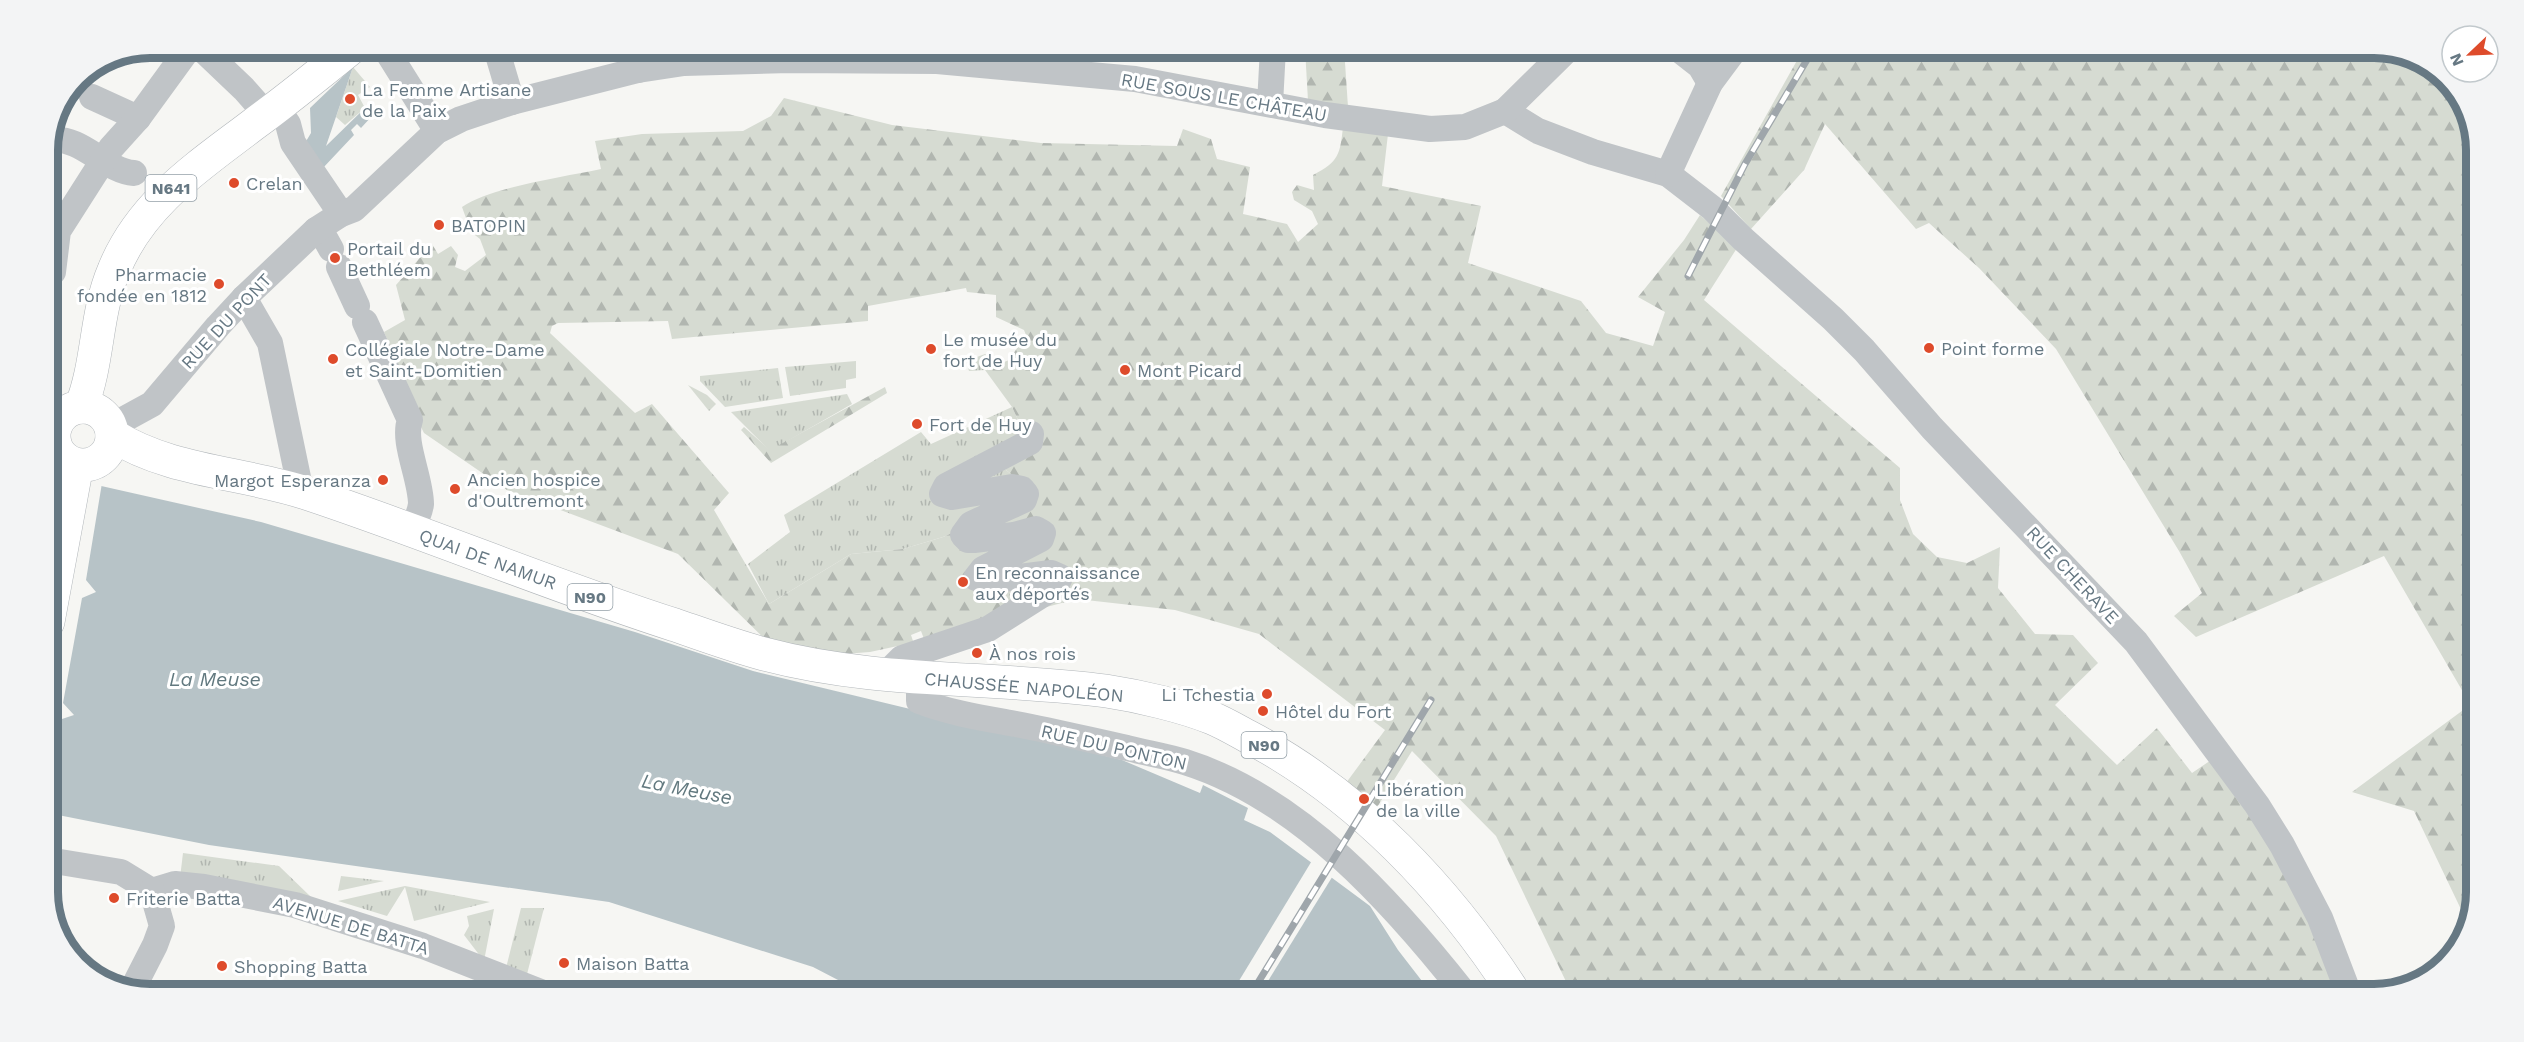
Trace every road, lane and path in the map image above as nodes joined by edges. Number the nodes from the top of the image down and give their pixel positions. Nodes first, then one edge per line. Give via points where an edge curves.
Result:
1 (182, 58) edge
2 (211, 58) edge
3 (338, 58) edge
4 (391, 58) edge
5 (499, 58) edge
6 (838, 58) edge
7 (967, 58) edge
8 (1272, 58) edge
9 (1559, 58) edge
10 (1690, 58) edge
11 (1729, 58) edge
12 (635, 59) edge
13 (1710, 83) junction
14 (92, 97) dead end
15 (512, 102) junction
16 (1270, 104) junction
17 (272, 111) junction
18 (1505, 111) junction
19 (138, 118) junction
20 (437, 131) junction
21 (59, 140) edge
22 (104, 161) junction
23 (134, 173) dead end
24 (1668, 174) junction
25 (341, 214) junction
26 (58, 231) edge
27 (329, 248) junction
28 (244, 298) junction
29 (1031, 434) dead end
30 (79, 439) edge
31 (301, 492) junction
32 (411, 531) junction
33 (59, 560) edge
34 (885, 675) junction
35 (919, 677) junction
36 (59, 862) edge
37 (152, 891) junction
38 (136, 982) edge
39 (520, 984) edge
40 (1457, 984) edge
41 (1508, 984) edge
42 (2345, 984) edge

1 - 19 street
2 - 17 street
3 - 17 main road
4 - 20 street
5 - 15 street
6 - 12 street, RUE SOUS LE CHÂTEAU via 707,63
7 - 16 street, RUE SOUS LE CHÂTEAU via 1135,79
8 - 16 street
9 - 18 street
10 - 13 street
11 - 13 street
12 - 15 street, RUE SOUS LE CHÂTEAU
13 - 24 street
14 - 19 street
15 - 20 street, RUE SOUS LE CHÂTEAU
16 - 18 street, RUE SOUS LE CHÂTEAU via 1430,129 1465,127
17 - 25 street via 288,124 293,143
17 - 30 main road, N641 via 177,182 127,243 101,306
18 - 24 street via 1538,131
19 - 22 street
20 - 25 street, RUE SOUS LE CHÂTEAU via 354,209
21 - 22 street
22 - 23 street via 123,172
22 - 26 street
24 - 42 street, RUE CHERAVE via 1718,214 1841,327 2136,642 2257,805 2282,845 2320,918
25 - 27 street, RUE DU PONT
27 - 28 street, RUE DU PONT
27 - 32 street via 410,420 406,430 421,506
28 - 30 street, RUE DU PONT via 152,404
28 - 31 street via 270,344
29 - 34 street via 1030,442 946,486 942,494 952,497 1012,487 1022,489 1026,494 1024,500 971,524 963,535 975,540 1036,529 1043,533 1041,539 983,569 976,578 986,581 1051,573 1060,578 1056,586 988,629 902,658
30 - 31 main road, QUAI DE NAMUR / N90
30 - 33 main road
31 - 32 main road, QUAI DE NAMUR / N90
32 - 34 main road, QUAI DE NAMUR / N90 via 601,601 763,654
34 - 35 main road, CHAUSSÉE NAPOLÉON / N90
35 - 40 street, RUE DU PONTON via 919,700 944,710 1185,762 1258,794 1318,837 1377,892
35 - 41 main road, CHAUSSÉE NAPOLÉON / N90 via 1109,692 1212,718 1262,744 1323,784 1402,854 1439,891
36 - 37 street via 121,872
37 - 38 street via 162,926
37 - 39 street, AVENUE DE BATTA via 175,884 295,905 423,946

